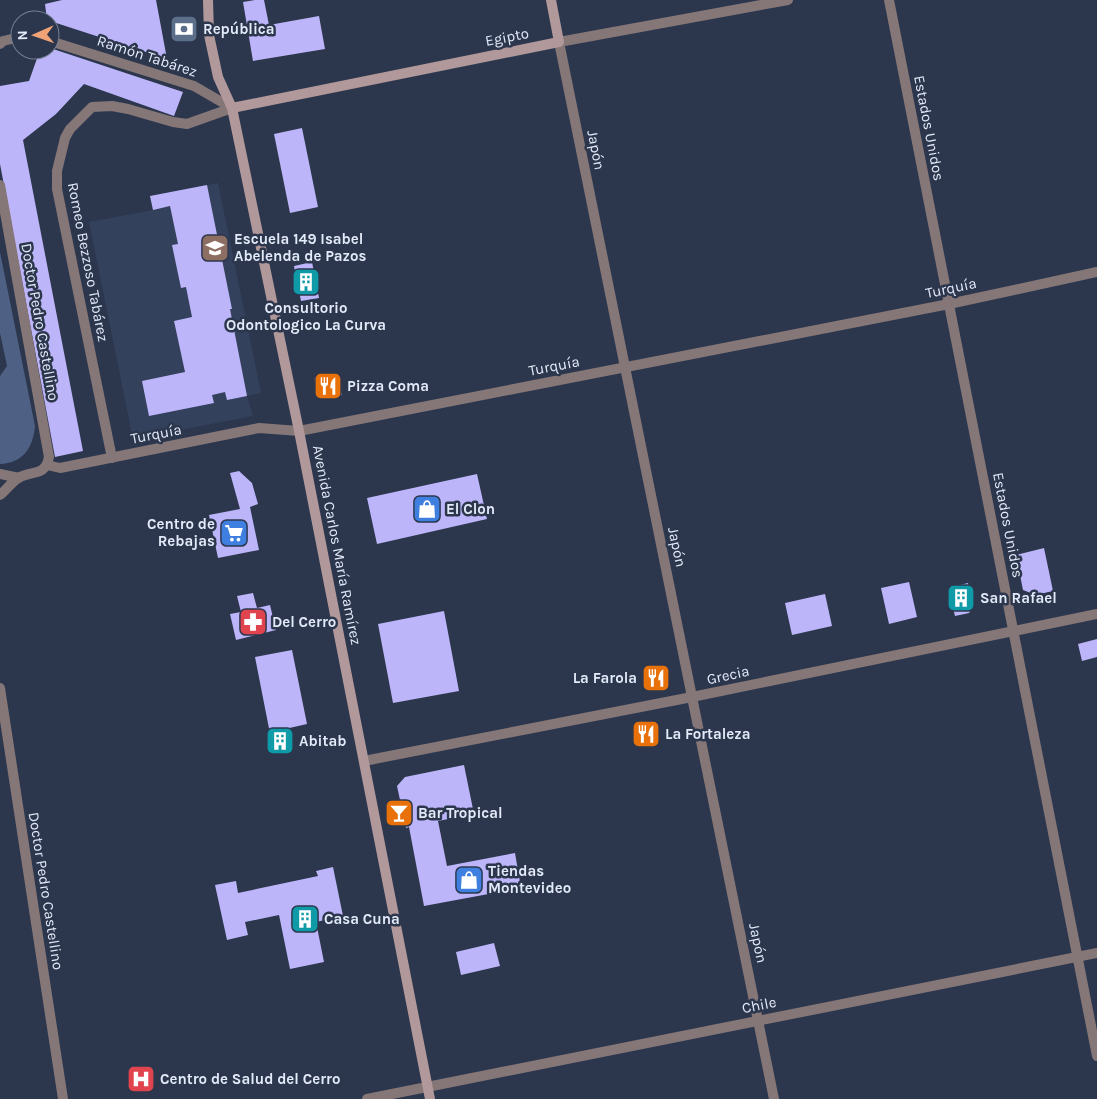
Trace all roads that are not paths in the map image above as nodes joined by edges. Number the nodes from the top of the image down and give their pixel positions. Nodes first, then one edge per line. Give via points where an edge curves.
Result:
1 (208, 0) edge
2 (551, 0) edge
3 (788, 0) edge
4 (889, 0) edge
5 (559, 42) junction
6 (60, 44) edge
7 (232, 108) junction
8 (0, 185) edge
9 (1097, 272) edge
10 (949, 304) junction
11 (624, 368) junction
12 (299, 431) junction
13 (112, 458) junction
14 (47, 465) junction
15 (0, 474) edge
16 (19, 478) junction
17 (0, 495) edge
18 (1097, 614) edge
19 (1013, 631) junction
20 (0, 688) edge
21 (692, 697) junction
22 (364, 761) junction
23 (1097, 953) edge
24 (1077, 957) junction
25 (758, 1020) junction
26 (1097, 1056) edge
27 (427, 1087) junction
28 (63, 1099) edge
29 (367, 1099) edge
30 (430, 1099) edge
31 (774, 1099) edge

1 - 7 main road, Avenida Carlos María Ramírez via 209,35 218,77
2 - 5 main road, Japón
3 - 5 street, Egipto
4 - 10 street, Estados Unidos
5 - 7 main road, Egipto
5 - 11 street, Japón
6 - 7 street, Ramón Tabárez via 194,86
7 - 12 main road, Avenida Carlos María Ramírez
7 - 13 street, Romeo Bezzoso Tabárez via 187,124 112,106 92,108 65,138 57,172 57,189
8 - 14 street, Doctor Pedro Castellino via 49,456
9 - 10 street, Turquía
10 - 11 street, Turquía
10 - 19 street, Estados Unidos
11 - 12 street, Turquía
11 - 21 street, Japón
12 - 13 street, Turquía via 259,428
12 - 22 main road, Avenida Carlos María Ramírez
13 - 14 street, Turquía via 60,468
14 - 16 street, Turquía via 40,472
15 - 16 street
16 - 17 street, Turquía
18 - 19 street, Grecia
19 - 21 street, Grecia
19 - 24 street, Estados Unidos
20 - 28 street, Doctor Pedro Castellino
21 - 22 street, Grecia
21 - 25 street, Japón
22 - 27 main road, Avenida Carlos María Ramírez
23 - 24 street, Chile
24 - 25 street, Chile
24 - 26 street, Estados Unidos
25 - 27 street, Chile
25 - 31 street, Japón
27 - 29 street, Chile
27 - 30 main road, Avenida Carlos María Ramírez

